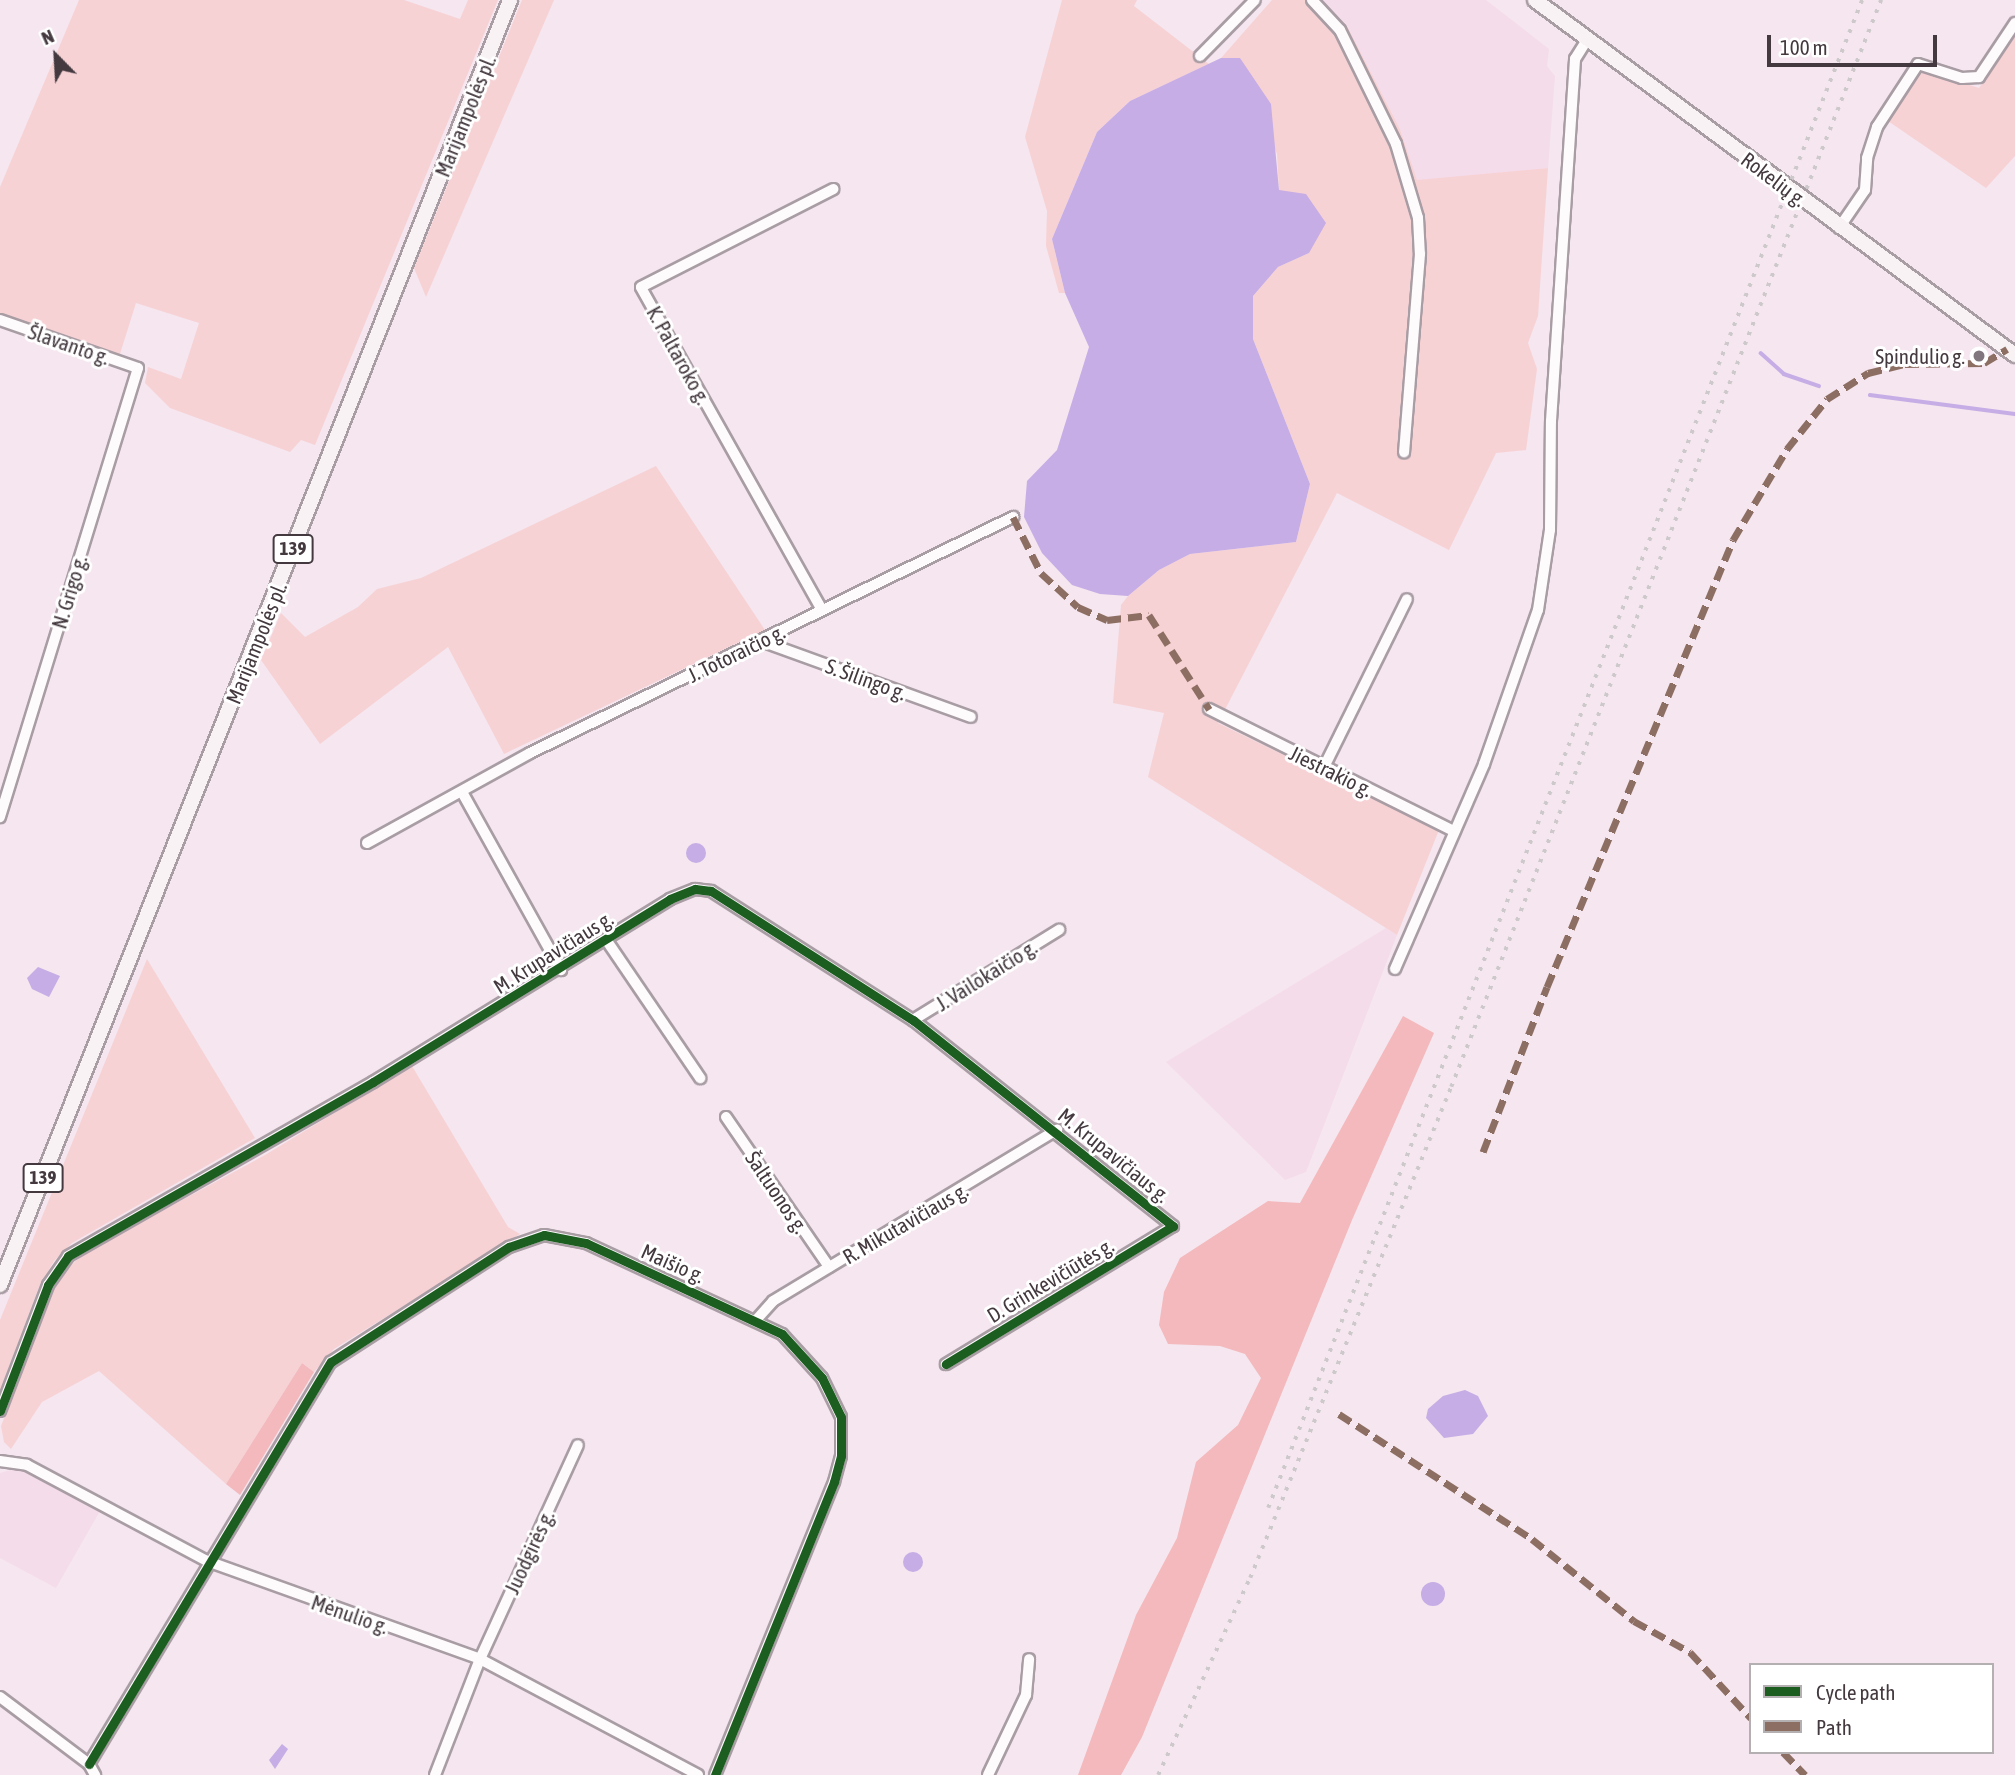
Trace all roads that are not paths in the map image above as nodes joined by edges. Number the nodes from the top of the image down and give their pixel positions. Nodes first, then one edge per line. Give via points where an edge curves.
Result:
1 (510, 0) edge
2 (1255, 0) edge
3 (1312, 0) edge
4 (1535, 0) edge
5 (2015, 23) edge
6 (1588, 38) junction
7 (1200, 55) dead end
8 (832, 189) dead end
9 (1839, 228) junction
10 (0, 320) edge
11 (2015, 355) edge
12 (138, 368) joint
13 (1404, 452) dead end
14 (1013, 517) dead end
15 (1406, 599) dead end
16 (822, 610) junction
17 (761, 641) junction
18 (1209, 709) dead end
19 (971, 717) dead end
20 (1324, 767) junction
21 (462, 792) junction
22 (0, 817) edge
23 (1454, 831) junction
24 (367, 843) dead end
25 (1059, 930) dead end
26 (607, 941) junction
27 (1395, 969) dead end
28 (561, 970) junction
29 (913, 1020) junction
30 (700, 1079) dead end
31 (726, 1117) dead end
32 (1057, 1130) junction
33 (1173, 1226) joint
34 (828, 1268) junction
35 (0, 1285) edge
36 (757, 1320) junction
37 (946, 1364) dead end
38 (0, 1410) edge
39 (578, 1445) dead end
40 (0, 1461) edge
41 (207, 1561) junction
42 (480, 1659) junction
43 (1029, 1659) dead end
44 (0, 1697) edge
45 (89, 1764) junction
46 (96, 1775) edge
47 (435, 1775) edge
48 (698, 1775) edge
49 (715, 1775) edge
50 (988, 1775) edge

1 - 35 main road, Marijampolės pl. / 139
2 - 7 street
3 - 13 street via 1340,30 1391,132 1418,218 1420,254
4 - 6 main road, Rokelių g.
5 - 9 street via 1979,77 1962,78 1918,64 1877,127 1867,158 1865,190
6 - 9 main road, Rokelių g.
6 - 23 street via 1575,59 1551,421 1550,530 1538,610 1484,764
8 - 16 street, K. Paltaroko g. via 641,287
9 - 11 main road, Rokelių g.
10 - 12 street, Šlavanto g.
12 - 22 street, N. Grigo g.
14 - 16 street, J. Totoraičio g.
15 - 20 street
16 - 17 street, J. Totoraičio g.
17 - 19 street, S. Šilingo g.
17 - 21 street, J. Totoraičio g. via 530,753
18 - 20 street, Jiestrakio g.
20 - 23 street, Jiestrakio g.
21 - 24 street, J. Totoraičio g.
21 - 28 street
23 - 27 street
25 - 29 street, J. Vailokaičio g.
26 - 28 street, M. Krupavičiaus g.
26 - 29 street, M. Krupavičiaus g. via 670,899 695,889 711,891
26 - 30 street
28 - 38 street, M. Krupavičiaus g. via 68,1256 48,1285
29 - 32 street, M. Krupavičiaus g.
31 - 34 street, Šaltuonos g.
32 - 33 street, M. Krupavičiaus g.
32 - 34 street, R. Mikutavičiaus g.
33 - 37 street, D. Grinkevičiūtės g.
34 - 36 street, R. Mikutavičiaus g. via 773,1301
36 - 41 street, Maišio g. via 586,1243 544,1235 522,1240 346,1348 331,1362
36 - 49 street, Maišio g. via 802,1350 822,1378 844,1427 841,1456
39 - 42 street, Juodgirės g.
40 - 41 street, Mėnulio g. via 27,1465
41 - 42 street, Mėnulio g.
41 - 45 street, Maišio g.
42 - 47 street, Juodgirės g.
42 - 48 street, Mėnulio g.
43 - 50 street via 1026,1695
44 - 45 street
45 - 46 street

